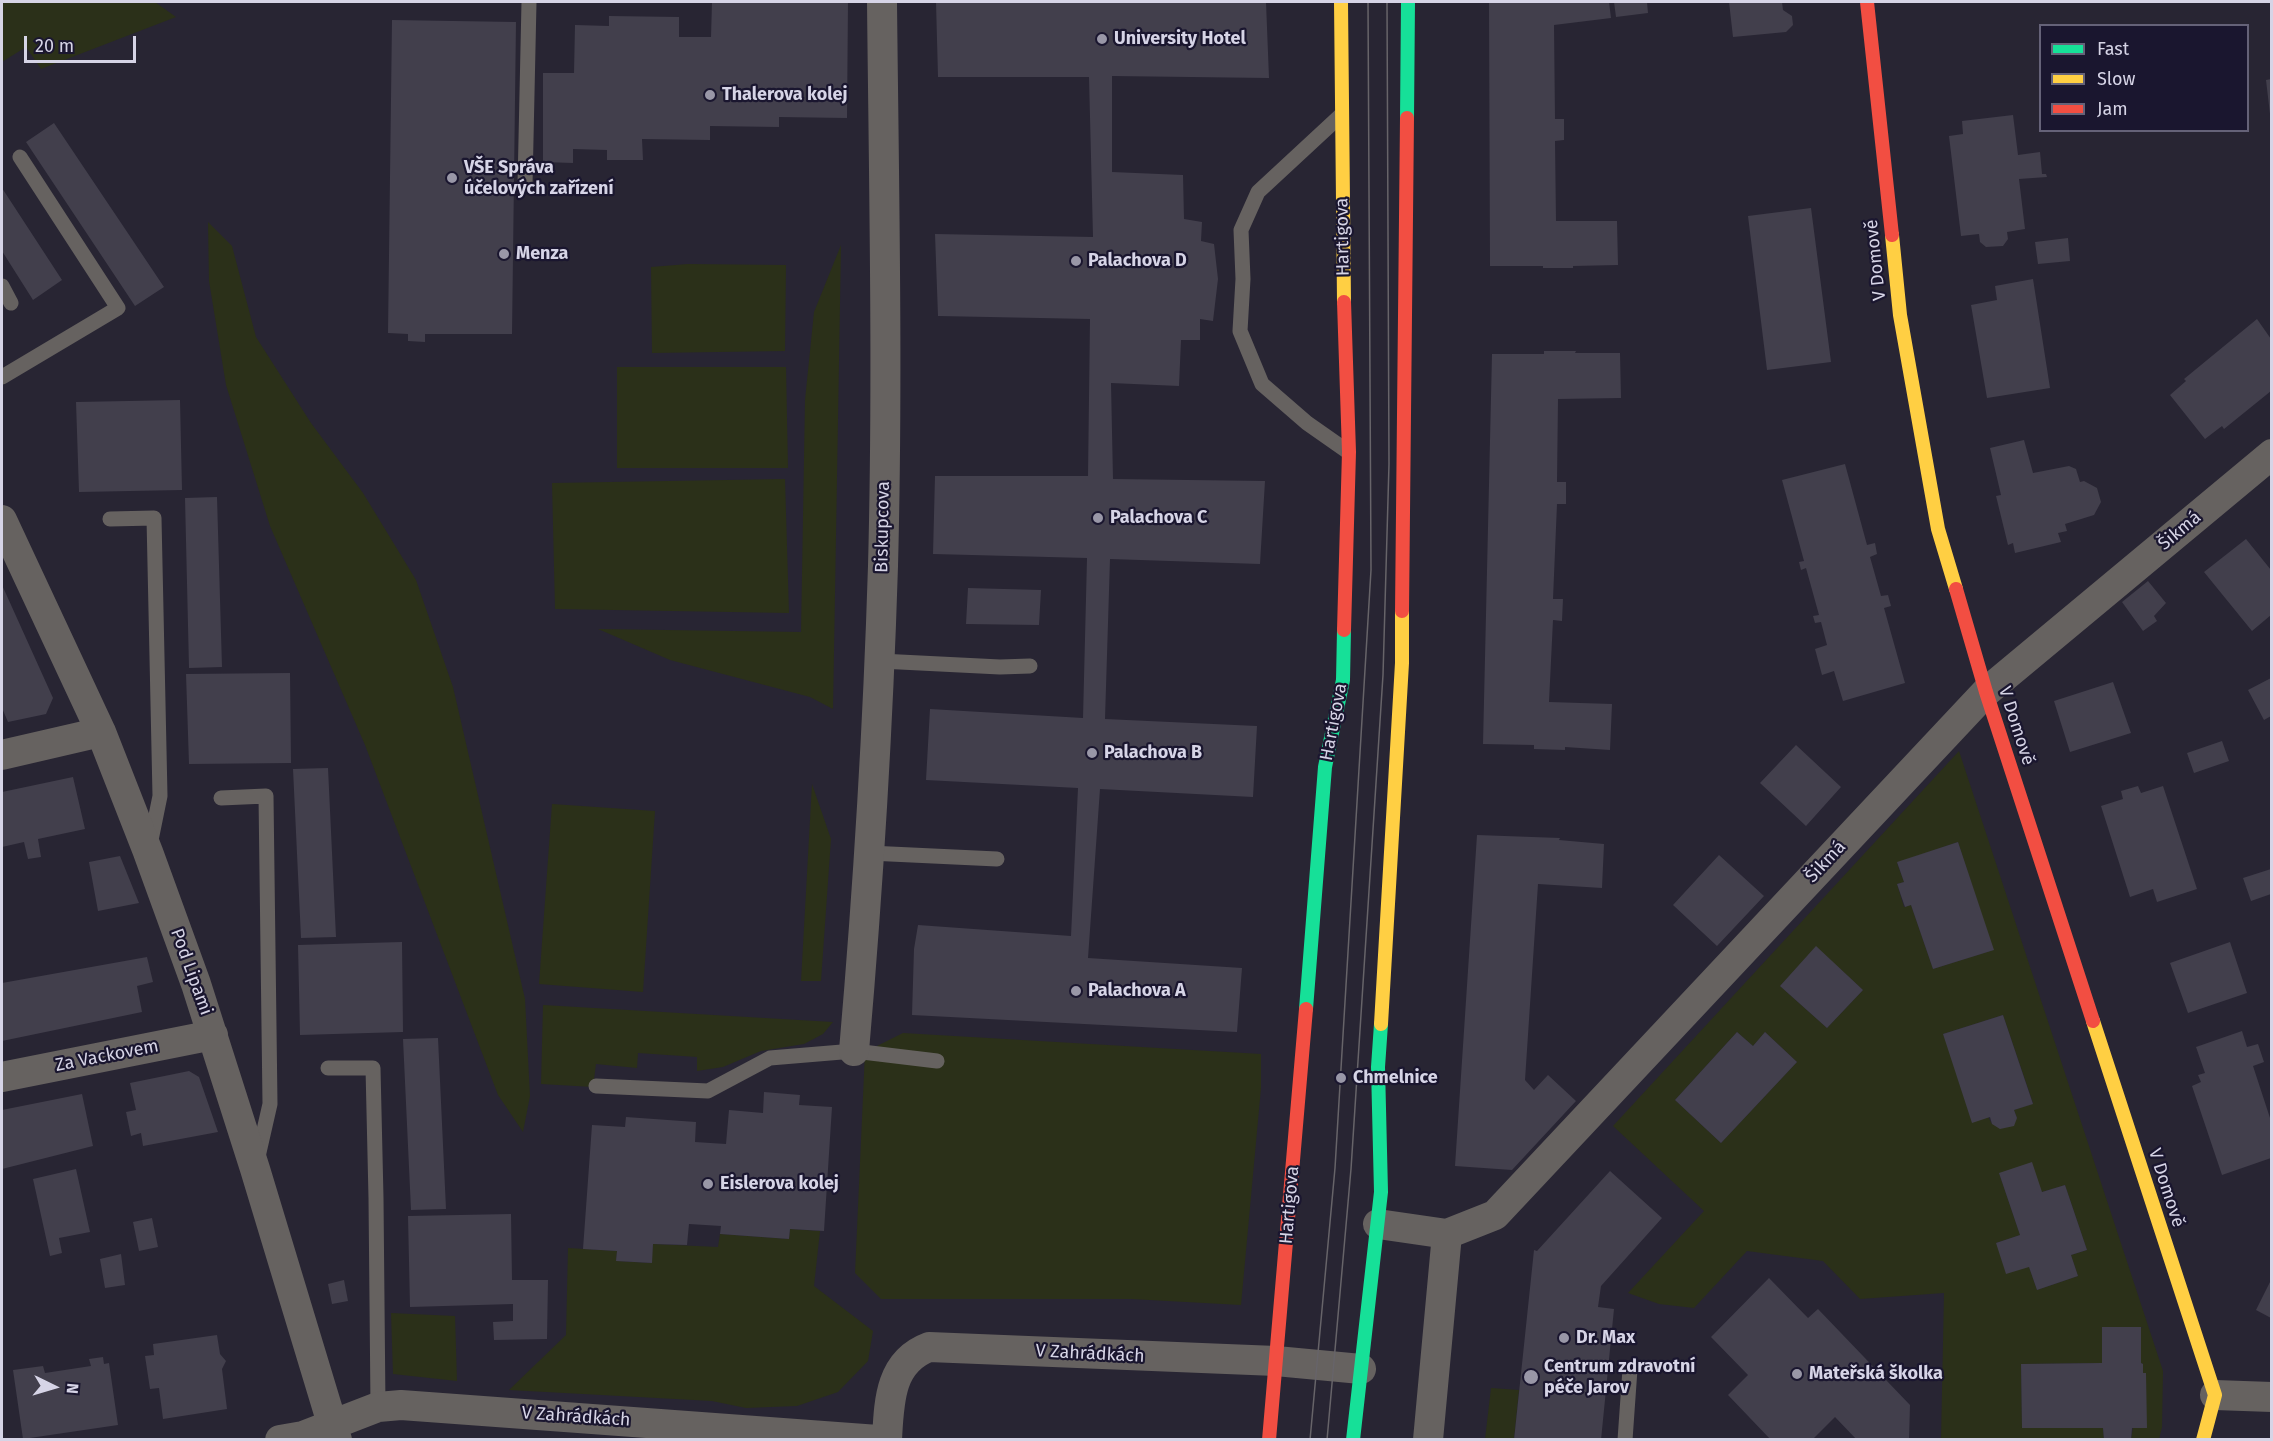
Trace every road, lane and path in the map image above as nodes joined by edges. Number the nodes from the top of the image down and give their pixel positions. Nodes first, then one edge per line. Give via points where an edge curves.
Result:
1 (529, 2) edge
2 (882, 2) edge
3 (1341, 2) edge
4 (1408, 2) edge
5 (1867, 2) edge
6 (1342, 114) junction
7 (20, 157) dead end
8 (525, 185) dead end
9 (2, 286) edge
10 (11, 303) dead end
11 (2, 377) edge
12 (1349, 452) junction
13 (2271, 454) edge
14 (110, 519) dead end
15 (2, 520) edge
16 (880, 661) junction
17 (1030, 666) dead end
18 (1986, 692) junction
19 (101, 732) junction
20 (2, 755) edge
21 (221, 798) dead end
22 (148, 852) junction
23 (869, 854) junction
24 (997, 859) dead end
25 (213, 1035) junction
26 (854, 1051) junction
27 (937, 1061) dead end
28 (328, 1068) dead end
29 (2, 1077) edge
30 (596, 1086) dead end
31 (255, 1169) junction
32 (1378, 1224) junction
33 (1447, 1234) junction
34 (1276, 1362) junction
35 (1360, 1369) junction
36 (1630, 1369) dead end
37 (2215, 1395) junction
38 (2271, 1396) edge
39 (378, 1407) junction
40 (335, 1432) edge
41 (723, 1434) edge
42 (280, 1440) edge
43 (878, 1440) edge
44 (887, 1440) edge
45 (1269, 1440) edge
46 (1353, 1440) edge
47 (1428, 1440) edge
48 (1625, 1440) edge
49 (2203, 1440) edge

1 - 8 lane
2 - 16 street, Biskupcova via 885,320
3 - 6 main road, Hartigova
4 - 32 main road via 1402,663 1378,1067
5 - 18 main road, V Domově via 1900,315 1938,529
6 - 12 main road, Hartigova
6 - 12 lane via 1258,192 1241,230 1240,332 1262,384 1307,423
7 - 11 lane via 118,308
9 - 10 lane
12 - 34 main road, Hartigova via 1343,680 1325,767
13 - 18 street, Šikmá
14 - 22 lane via 154,518 160,796
15 - 19 street, Pod Lipami
16 - 17 lane
16 - 23 street, Biskupcova
18 - 33 street, Šikmá via 1495,1215
18 - 37 main road, V Domově
19 - 20 street
19 - 22 street, Pod Lipami
21 - 31 lane via 266,796 270,1104
22 - 25 street, Pod Lipami
23 - 24 lane
23 - 26 street, Biskupcova
25 - 29 street, Za Vackovem
25 - 31 street, Pod Lipami
26 - 27 lane
26 - 30 lane via 770,1058 708,1091
28 - 39 lane via 373,1068
31 - 40 street, Pod Lipami
32 - 33 street, Šikmá
32 - 35 main road
33 - 47 street
34 - 35 street, V Zahrádkách
34 - 44 street, V Zahrádkách via 929,1347 912,1356 898,1373 889,1403
34 - 45 main road, Hartigova
35 - 46 main road
36 - 48 lane
37 - 38 street
37 - 49 main road
39 - 40 street, V Zahrádkách
39 - 41 street, V Zahrádkách via 486,1410
40 - 42 street, V Zahrádkách
41 - 43 street, V Zahrádkách

